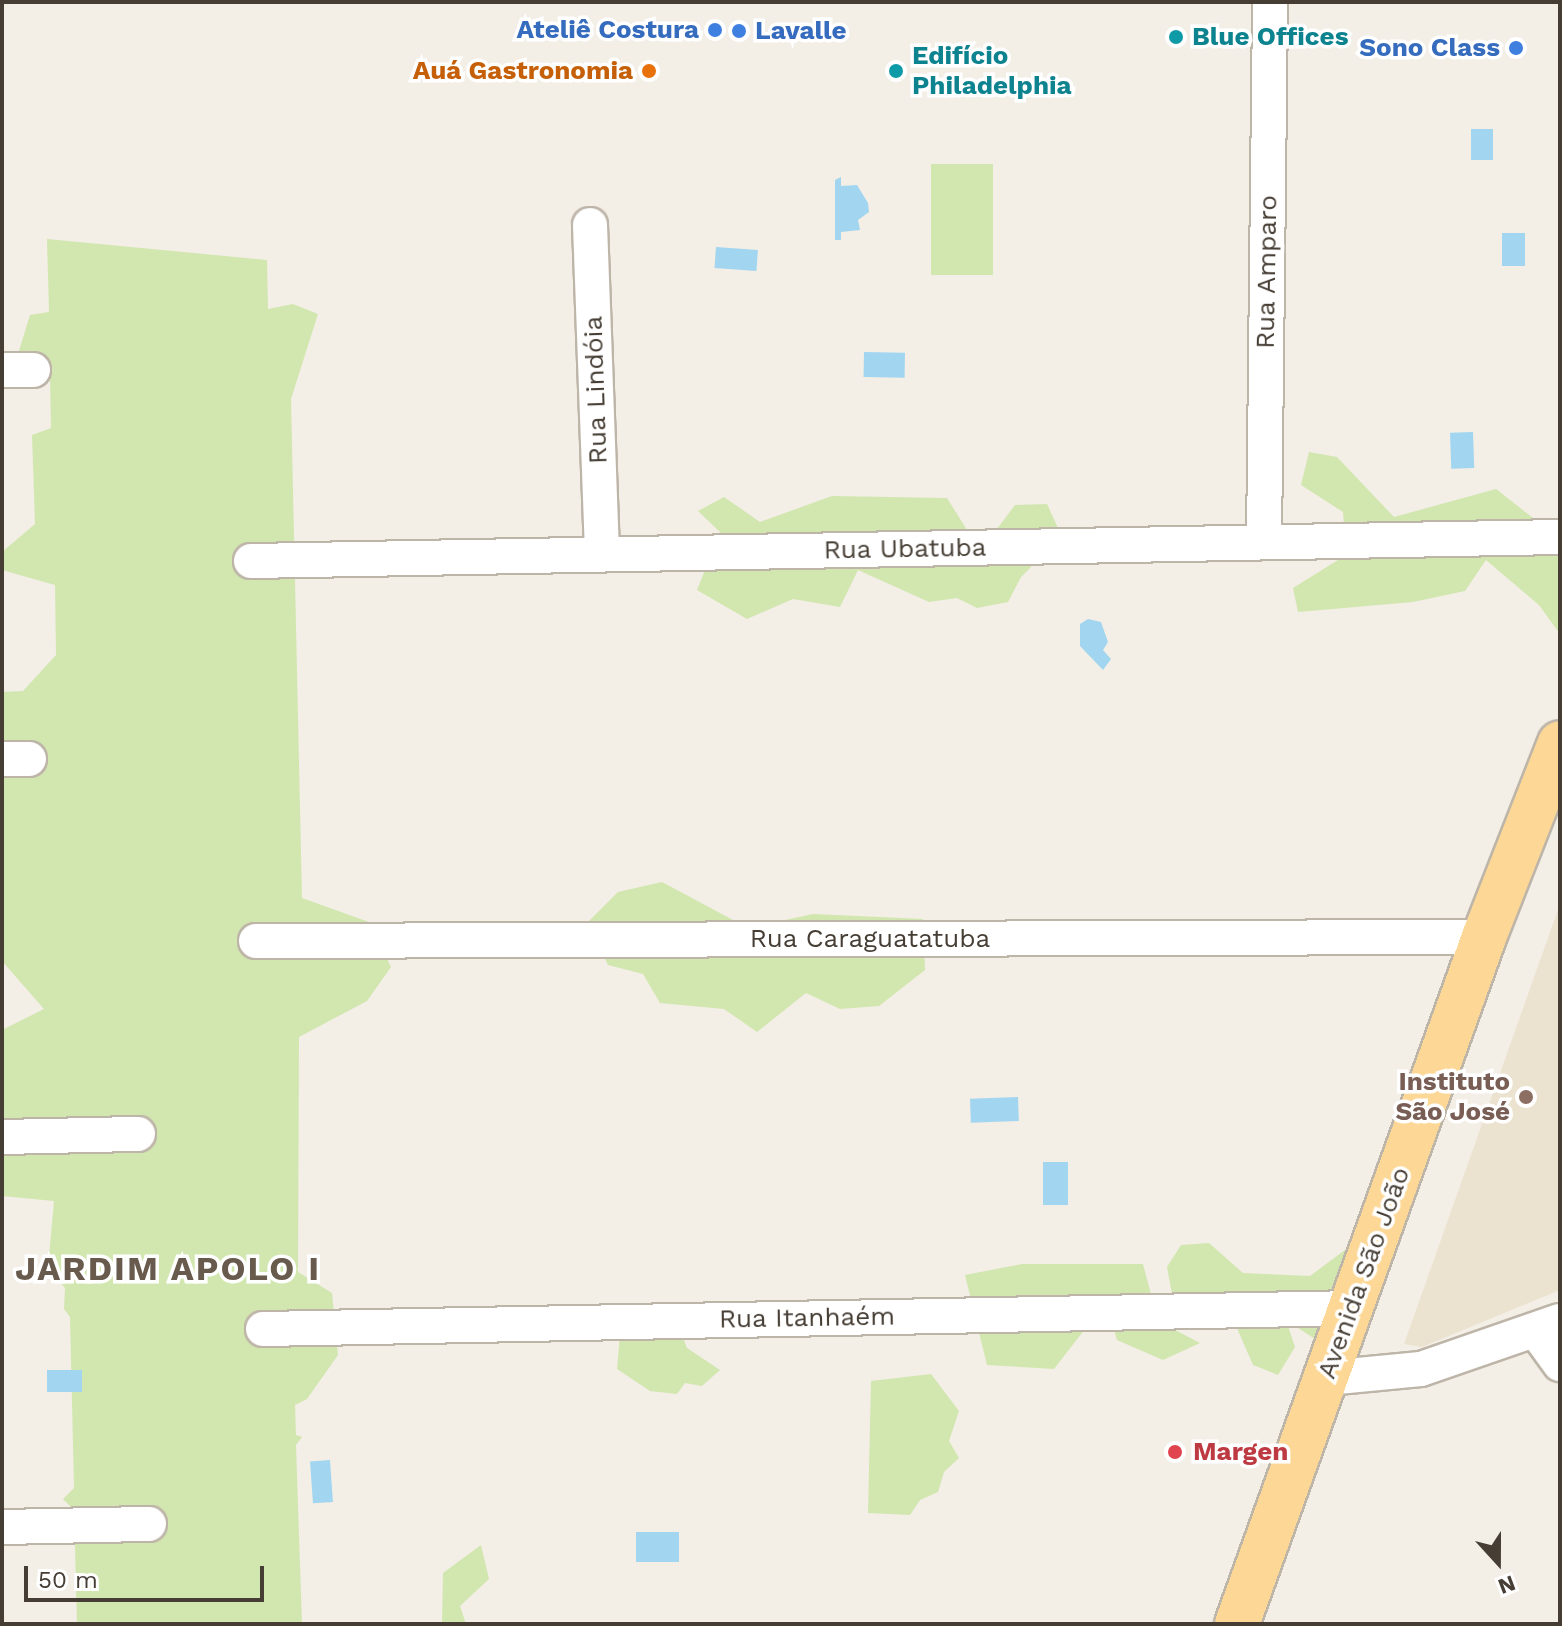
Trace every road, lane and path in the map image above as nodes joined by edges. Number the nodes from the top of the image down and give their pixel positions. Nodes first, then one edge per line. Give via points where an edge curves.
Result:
1 (1270, 2) edge
2 (590, 225) dead end
3 (1560, 537) edge
4 (1264, 542) junction
5 (602, 554) junction
6 (251, 561) dead end
7 (1560, 743) edge
8 (1484, 937) junction
9 (256, 941) dead end
10 (138, 1134) dead end
11 (2, 1137) edge
12 (1352, 1308) junction
13 (1548, 1326) edge
14 (263, 1329) dead end
15 (1560, 1364) edge
16 (1327, 1378) junction
17 (149, 1524) dead end
18 (2, 1527) edge
19 (1237, 1624) edge

1 - 4 street, Rua Amparo
2 - 5 street, Rua Lindóia
3 - 4 street, Rua Ubatuba
4 - 5 street, Rua Ubatuba
5 - 6 street, Rua Ubatuba
7 - 8 main road, Avenida São João
8 - 9 street, Rua Caraguatatuba
8 - 12 main road, Avenida São João
10 - 11 street
12 - 14 street, Rua Itanhaém
12 - 16 main road, Avenida São João
13 - 15 street
13 - 16 street via 1421,1369
16 - 19 main road, Avenida São João
17 - 18 street

